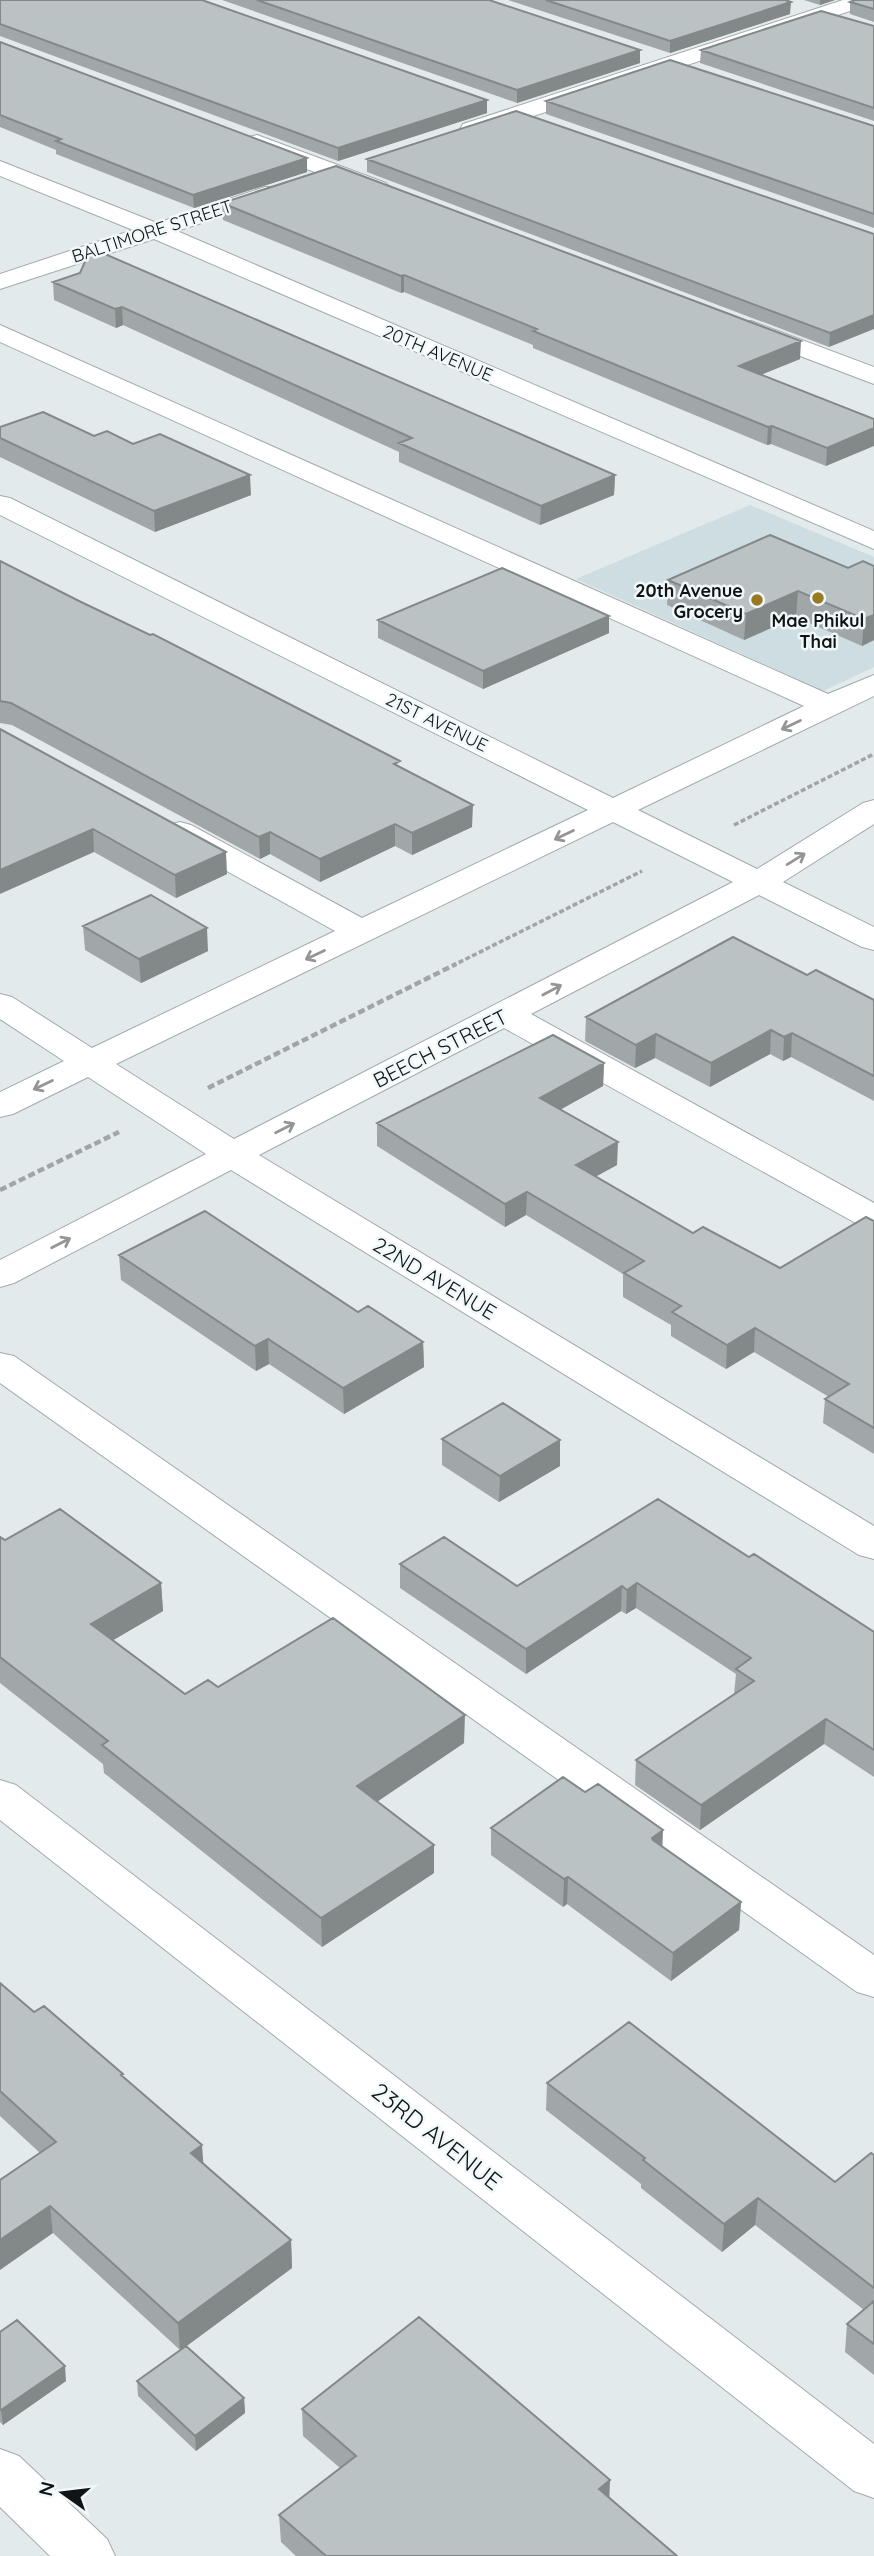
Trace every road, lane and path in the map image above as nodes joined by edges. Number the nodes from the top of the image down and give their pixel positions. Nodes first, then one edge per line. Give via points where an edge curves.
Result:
1 (864, 0) edge
2 (786, 4) edge
3 (820, 14) junction
4 (852, 24) edge
5 (633, 51) edge
6 (671, 64) junction
7 (710, 76) edge
8 (478, 101) edge
9 (516, 114) junction
10 (555, 128) edge
11 (232, 132) edge
12 (452, 135) edge
13 (375, 160) edge
14 (0, 168) edge
15 (336, 172) junction
16 (400, 196) edge
17 (154, 230) junction
18 (0, 282) edge
19 (733, 322) edge
20 (0, 333) edge
21 (874, 376) edge
22 (0, 504) edge
23 (874, 541) edge
24 (874, 684) edge
25 (829, 706) junction
26 (874, 754) edge
27 (615, 810) junction
28 (874, 810) edge
29 (157, 820) edge
30 (689, 847) junction
31 (759, 882) junction
32 (362, 932) junction
33 (874, 940) edge
34 (0, 1004) edge
35 (505, 1014) junction
36 (92, 1062) junction
37 (0, 1106) edge
38 (164, 1110) junction
39 (233, 1155) junction
40 (0, 1190) edge
41 (874, 1218) edge
42 (0, 1275) edge
43 (0, 1366) edge
44 (874, 1545) edge
45 (0, 1796) edge
46 (874, 1979) edge
47 (0, 2472) edge
48 (874, 2475) edge
49 (87, 2556) edge

1 - 3 street
2 - 3 street
3 - 4 street
3 - 6 street
5 - 6 street
6 - 7 street
6 - 9 street
8 - 9 street
9 - 10 street
9 - 12 street
11 - 15 street
13 - 15 street, BALTIMORE STREET
14 - 17 street, 20TH AVENUE
15 - 16 street
15 - 17 street, BALTIMORE STREET
17 - 18 street, BALTIMORE STREET
17 - 23 street, 20TH AVENUE
19 - 21 street
20 - 25 street
22 - 27 street, 21ST AVENUE
24 - 25 street
25 -> 27 street
26 - 30 path
27 - 30 street, 21ST AVENUE
27 -> 32 street
31 -> 28 street, BEECH STREET
29 - 32 street
30 - 31 street, 21ST AVENUE
30 - 38 path
31 - 33 street, 21ST AVENUE
35 -> 31 street, BEECH STREET
32 -> 36 street
34 - 36 street, 22ND AVENUE
39 -> 35 street, BEECH STREET
35 - 41 street
36 -> 37 street
36 - 38 street, 22ND AVENUE
38 - 39 street, 22ND AVENUE
38 - 40 path
42 -> 39 street, BEECH STREET
39 - 44 street, 22ND AVENUE
43 - 46 street
45 - 48 street, 23RD AVENUE
47 - 49 street

